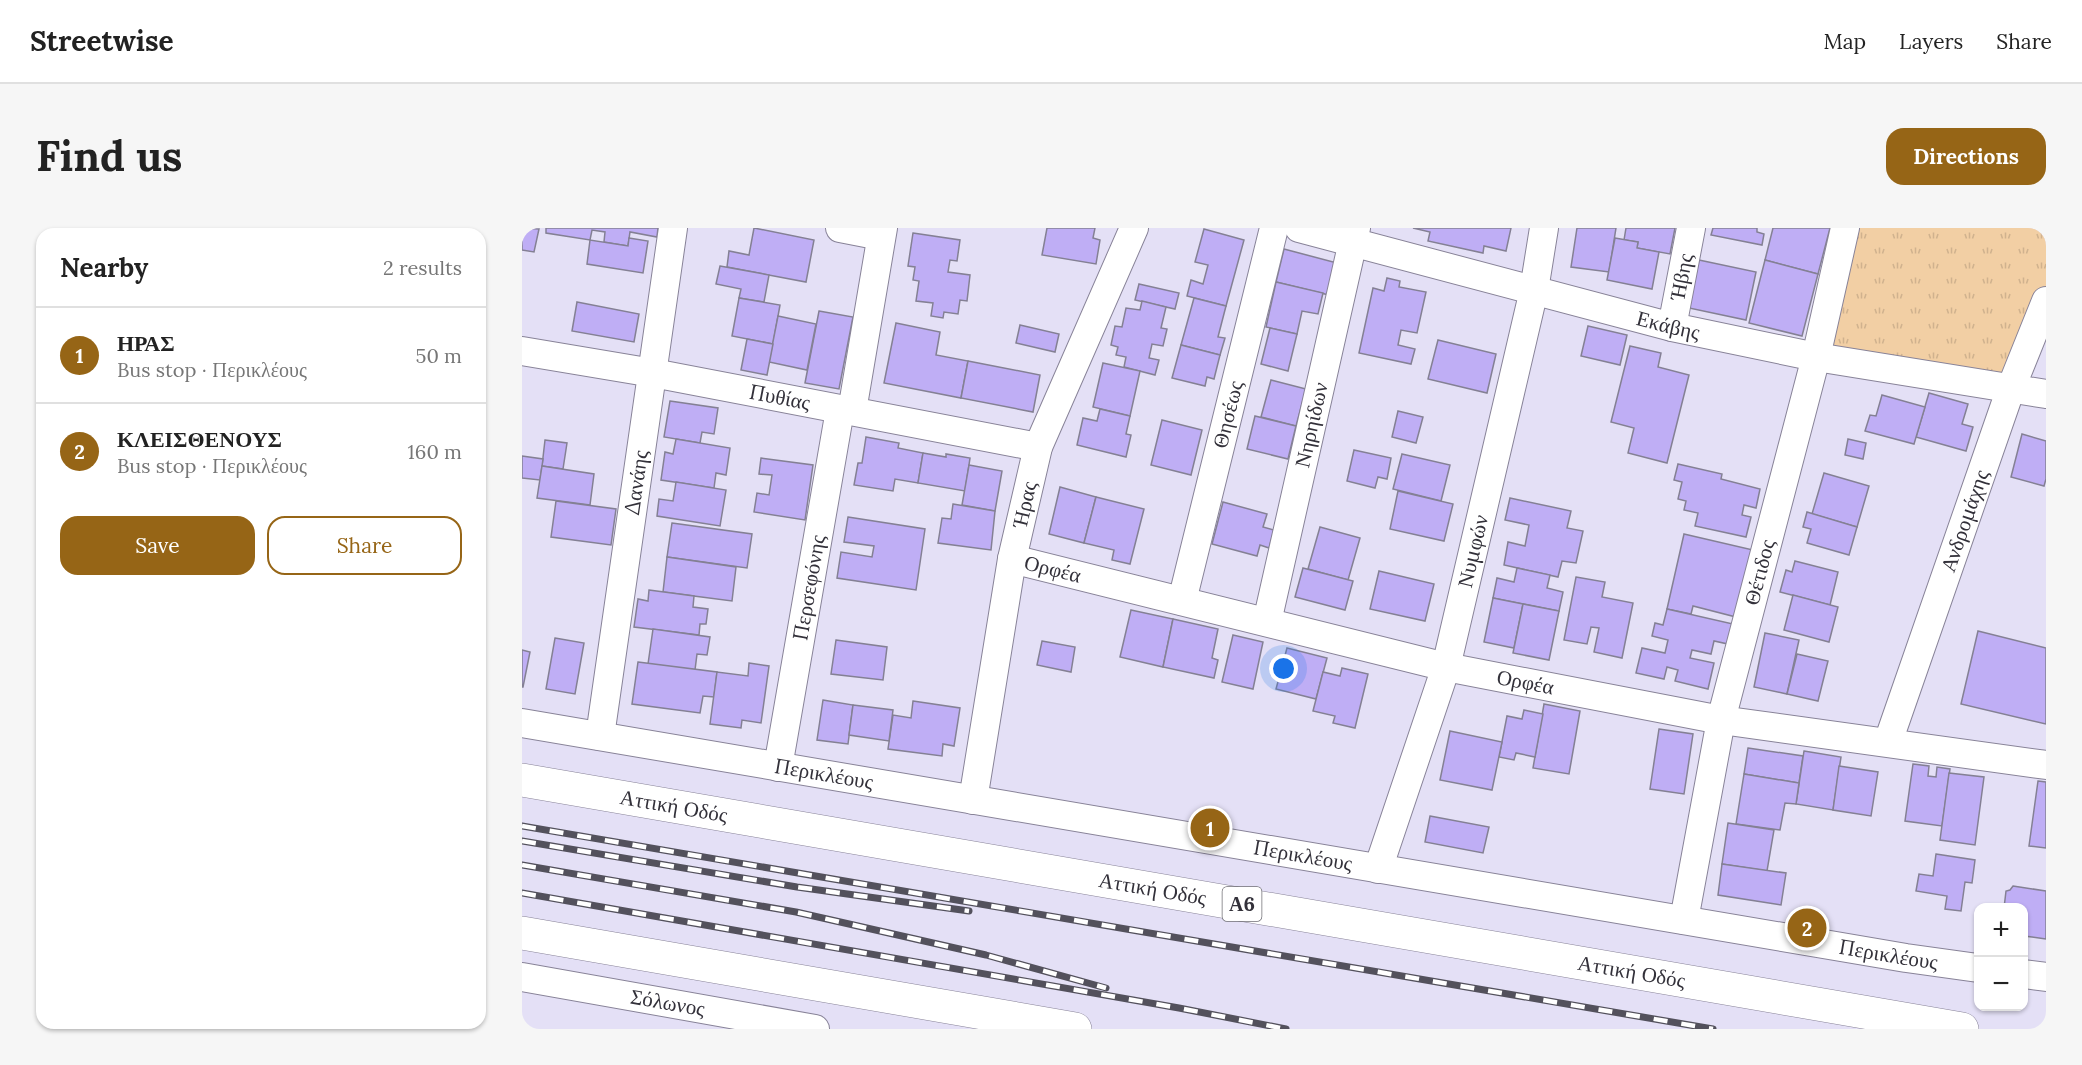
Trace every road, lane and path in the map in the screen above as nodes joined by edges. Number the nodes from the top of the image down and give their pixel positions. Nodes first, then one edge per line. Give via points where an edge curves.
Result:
1 (673, 228) edge
2 (840, 228) edge
3 (1134, 228) edge
4 (1274, 228) edge
5 (1299, 228) edge
6 (1544, 228) edge
7 (1691, 228) edge
8 (1845, 228) edge
9 (882, 232) edge
10 (1355, 236) edge
11 (1534, 290) junction
12 (2046, 301) edge
13 (1672, 327) junction
14 (522, 351) edge
15 (1816, 357) junction
16 (652, 374) junction
17 (2011, 388) junction
18 (2046, 394) edge
19 (846, 411) junction
20 (1038, 447) junction
21 (1012, 559) junction
22 (1182, 601) junction
23 (1267, 622) junction
24 (1446, 667) junction
25 (1721, 720) junction
26 (522, 723) edge
27 (600, 736) junction
28 (1888, 742) junction
29 (2046, 765) edge
30 (778, 767) junction
31 (522, 780) edge
32 (973, 800) junction
33 (1378, 869) junction
34 (1684, 920) junction
35 (522, 933) edge
36 (1974, 967) edge
37 (2028, 975) edge
38 (522, 976) edge
39 (2046, 977) edge
40 (815, 1029) edge
41 (1075, 1029) edge
42 (1962, 1029) edge

1 - 16 street, Δανάης
2 - 9 street
3 - 20 street, Ήρας
4 - 22 street, Θησέως
5 - 10 street, Εκάβης
6 - 11 street, Νυμφών
7 - 13 street, Ήβης
8 - 15 street, Θέτιδος
9 - 19 street, Περσεφόνης
10 - 11 street, Εκάβης
10 - 23 street, Νηρηίδων
11 - 13 street, Εκάβης
11 - 24 street, Νυμφών
12 - 17 street, Ανδρομάχης
13 - 15 street, Εκάβης
14 - 16 street, Πυθίας
15 - 17 street, Εκάβης
15 - 25 street, Θέτιδος
16 - 19 street, Πυθίας
16 - 27 street, Δανάης
17 - 18 street, Εκάβης
17 - 28 street, Ανδρομάχης
19 - 20 street, Πυθίας
19 - 30 street, Περσεφόνης
20 - 21 street, Ήρας
21 - 22 street, Ορφέα
21 - 32 street, Ήρας
22 - 23 street, Ορφέα
23 - 24 street, Ορφέα
24 - 25 street, Ορφέα
24 - 33 street, Νυμφών
25 - 28 street, Ορφέα
25 - 34 street, Θέτιδος
26 - 27 street, Περικλέους
27 - 30 street, Περικλέους
28 - 29 street, Ορφέα
30 - 32 street, Περικλέους
31 - 42 highway, Αττική Οδός / Α6
32 - 33 street, Περικλέους
33 - 34 street, Περικλέους
34 - 36 street, Περικλέους
35 - 41 highway
37 - 39 street
38 - 40 street, Σόλωνος

